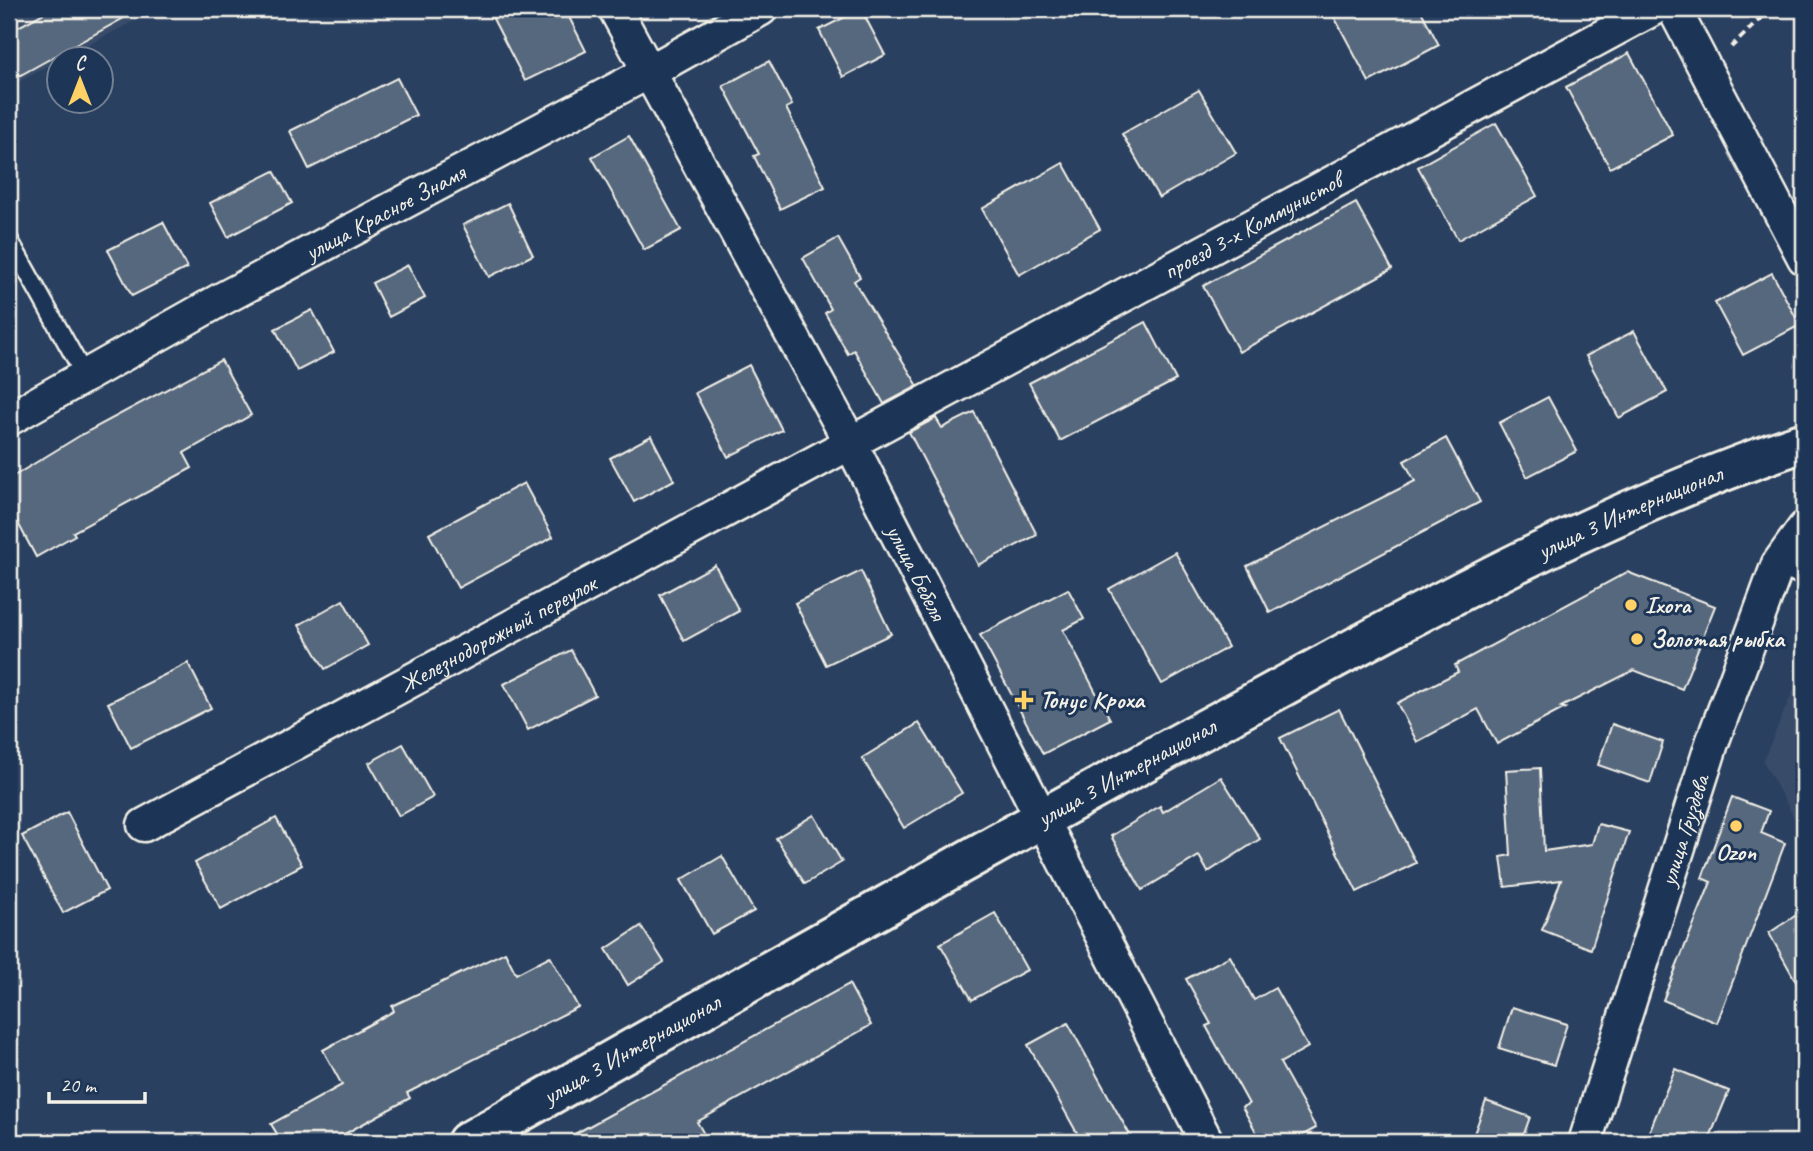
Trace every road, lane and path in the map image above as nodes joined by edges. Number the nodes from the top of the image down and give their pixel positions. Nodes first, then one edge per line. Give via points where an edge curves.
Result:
1 (615, 9) edge
2 (761, 9) edge
3 (1653, 9) edge
4 (1674, 9) edge
5 (1770, 9) edge
6 (1707, 71) junction
7 (648, 73) junction
8 (9, 239) edge
9 (1804, 258) edge
10 (85, 376) junction
11 (9, 419) edge
12 (1804, 442) edge
13 (851, 444) junction
14 (1804, 528) edge
15 (1791, 571) edge
16 (1041, 818) junction
17 (144, 825) dead end
18 (467, 1142) edge
19 (1207, 1142) edge
20 (1585, 1142) edge

1 - 7 street, улица Бебеля
2 - 7 street, улица Красное Знамя
3 - 13 street, проезд 3-х Коммунистов
4 - 6 street
5 - 6 path
6 - 9 street
7 - 10 street, улица Красное Знамя
7 - 13 street, улица Бебеля
8 - 10 lane
10 - 11 street, улица Красное Знамя
12 - 16 main road, улица 3 Интернационал via 1662,495 1462,589
13 - 16 street, улица Бебеля
13 - 17 street, Железнодорожный переулок
14 - 15 street, улица Груздева
15 - 20 street, улица Груздева via 1712,743
16 - 18 main road, улица 3 Интернационал
16 - 19 street, улица Бебеля

